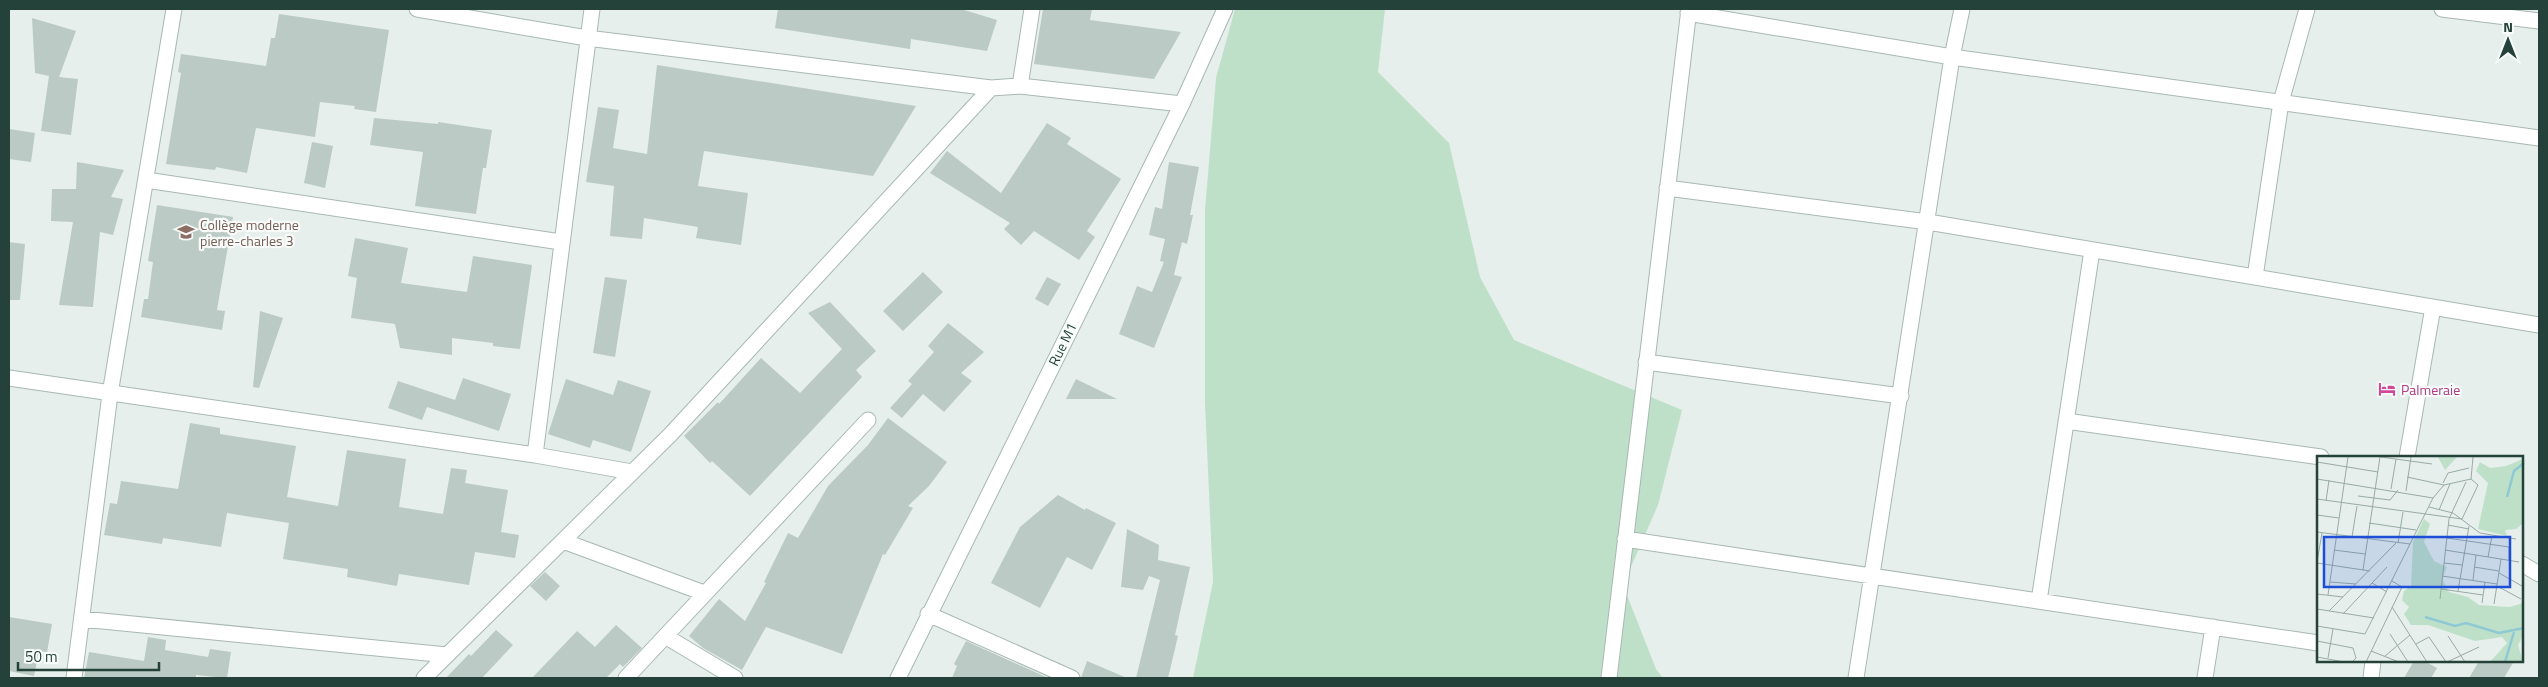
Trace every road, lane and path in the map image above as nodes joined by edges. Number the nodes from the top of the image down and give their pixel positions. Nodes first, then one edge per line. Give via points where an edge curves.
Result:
1 (174, 9) edge
2 (417, 9) edge
3 (592, 9) edge
4 (1032, 9) edge
5 (1225, 9) edge
6 (1962, 9) edge
7 (2307, 9) edge
8 (2442, 9) edge
9 (1689, 11) edge
10 (2539, 21) edge
11 (587, 38) junction
12 (1952, 58) junction
13 (1020, 86) junction
14 (991, 88) junction
15 (2281, 102) junction
16 (1182, 104) junction
17 (2539, 138) edge
18 (146, 180) junction
19 (1667, 188) junction
20 (1928, 222) junction
21 (561, 242) junction
22 (2092, 250) junction
23 (2255, 277) junction
24 (2433, 307) junction
25 (2539, 325) edge
26 (1646, 362) junction
27 (9, 378) edge
28 (110, 394) junction
29 (1901, 396) junction
30 (868, 420) dead end
31 (2066, 421) junction
32 (535, 455) junction
33 (2317, 456) edge
34 (2407, 456) edge
35 (632, 472) junction
36 (1625, 539) junction
37 (563, 541) junction
38 (2523, 565) edge
39 (2539, 574) edge
40 (1872, 577) junction
41 (704, 593) junction
42 (2039, 602) junction
43 (928, 614) junction
44 (82, 619) junction
45 (2213, 627) junction
46 (665, 636) junction
47 (2317, 643) edge
48 (447, 655) junction
49 (74, 678) edge
50 (424, 678) edge
51 (626, 678) edge
52 (735, 678) edge
53 (898, 678) edge
54 (1072, 678) edge
55 (1608, 678) edge
56 (1856, 678) edge
57 (2205, 678) edge

1 - 18 street
2 - 11 street
3 - 11 street
4 - 13 street
5 - 16 street, Rue M1
6 - 12 street
7 - 15 street
8 - 10 street
9 - 12 street
9 - 19 street
11 - 14 street
11 - 21 street
12 - 15 street
12 - 20 street
13 - 14 street
13 - 16 street
14 - 35 street
15 - 17 street
15 - 23 street
16 - 43 street, Rue M1
18 - 21 street
18 - 28 street
19 - 20 street
19 - 26 street
20 - 22 street
20 - 29 street
21 - 32 street
22 - 23 street
22 - 31 street
23 - 24 street
24 - 25 street
24 - 34 street
26 - 29 street
26 - 36 street
27 - 28 street
28 - 32 street
28 - 44 street
29 - 40 street
30 - 41 street
31 - 33 street
31 - 42 street
32 - 35 street
35 - 37 street
36 - 40 street
36 - 55 street
37 - 41 street
37 - 48 street
38 - 39 street
40 - 42 street
40 - 56 street
41 - 46 street
42 - 45 street
43 - 53 street, Rue M1
43 - 54 street
44 - 48 street
44 - 49 street
45 - 47 street
45 - 57 street
46 - 51 street
46 - 52 street
48 - 50 street

